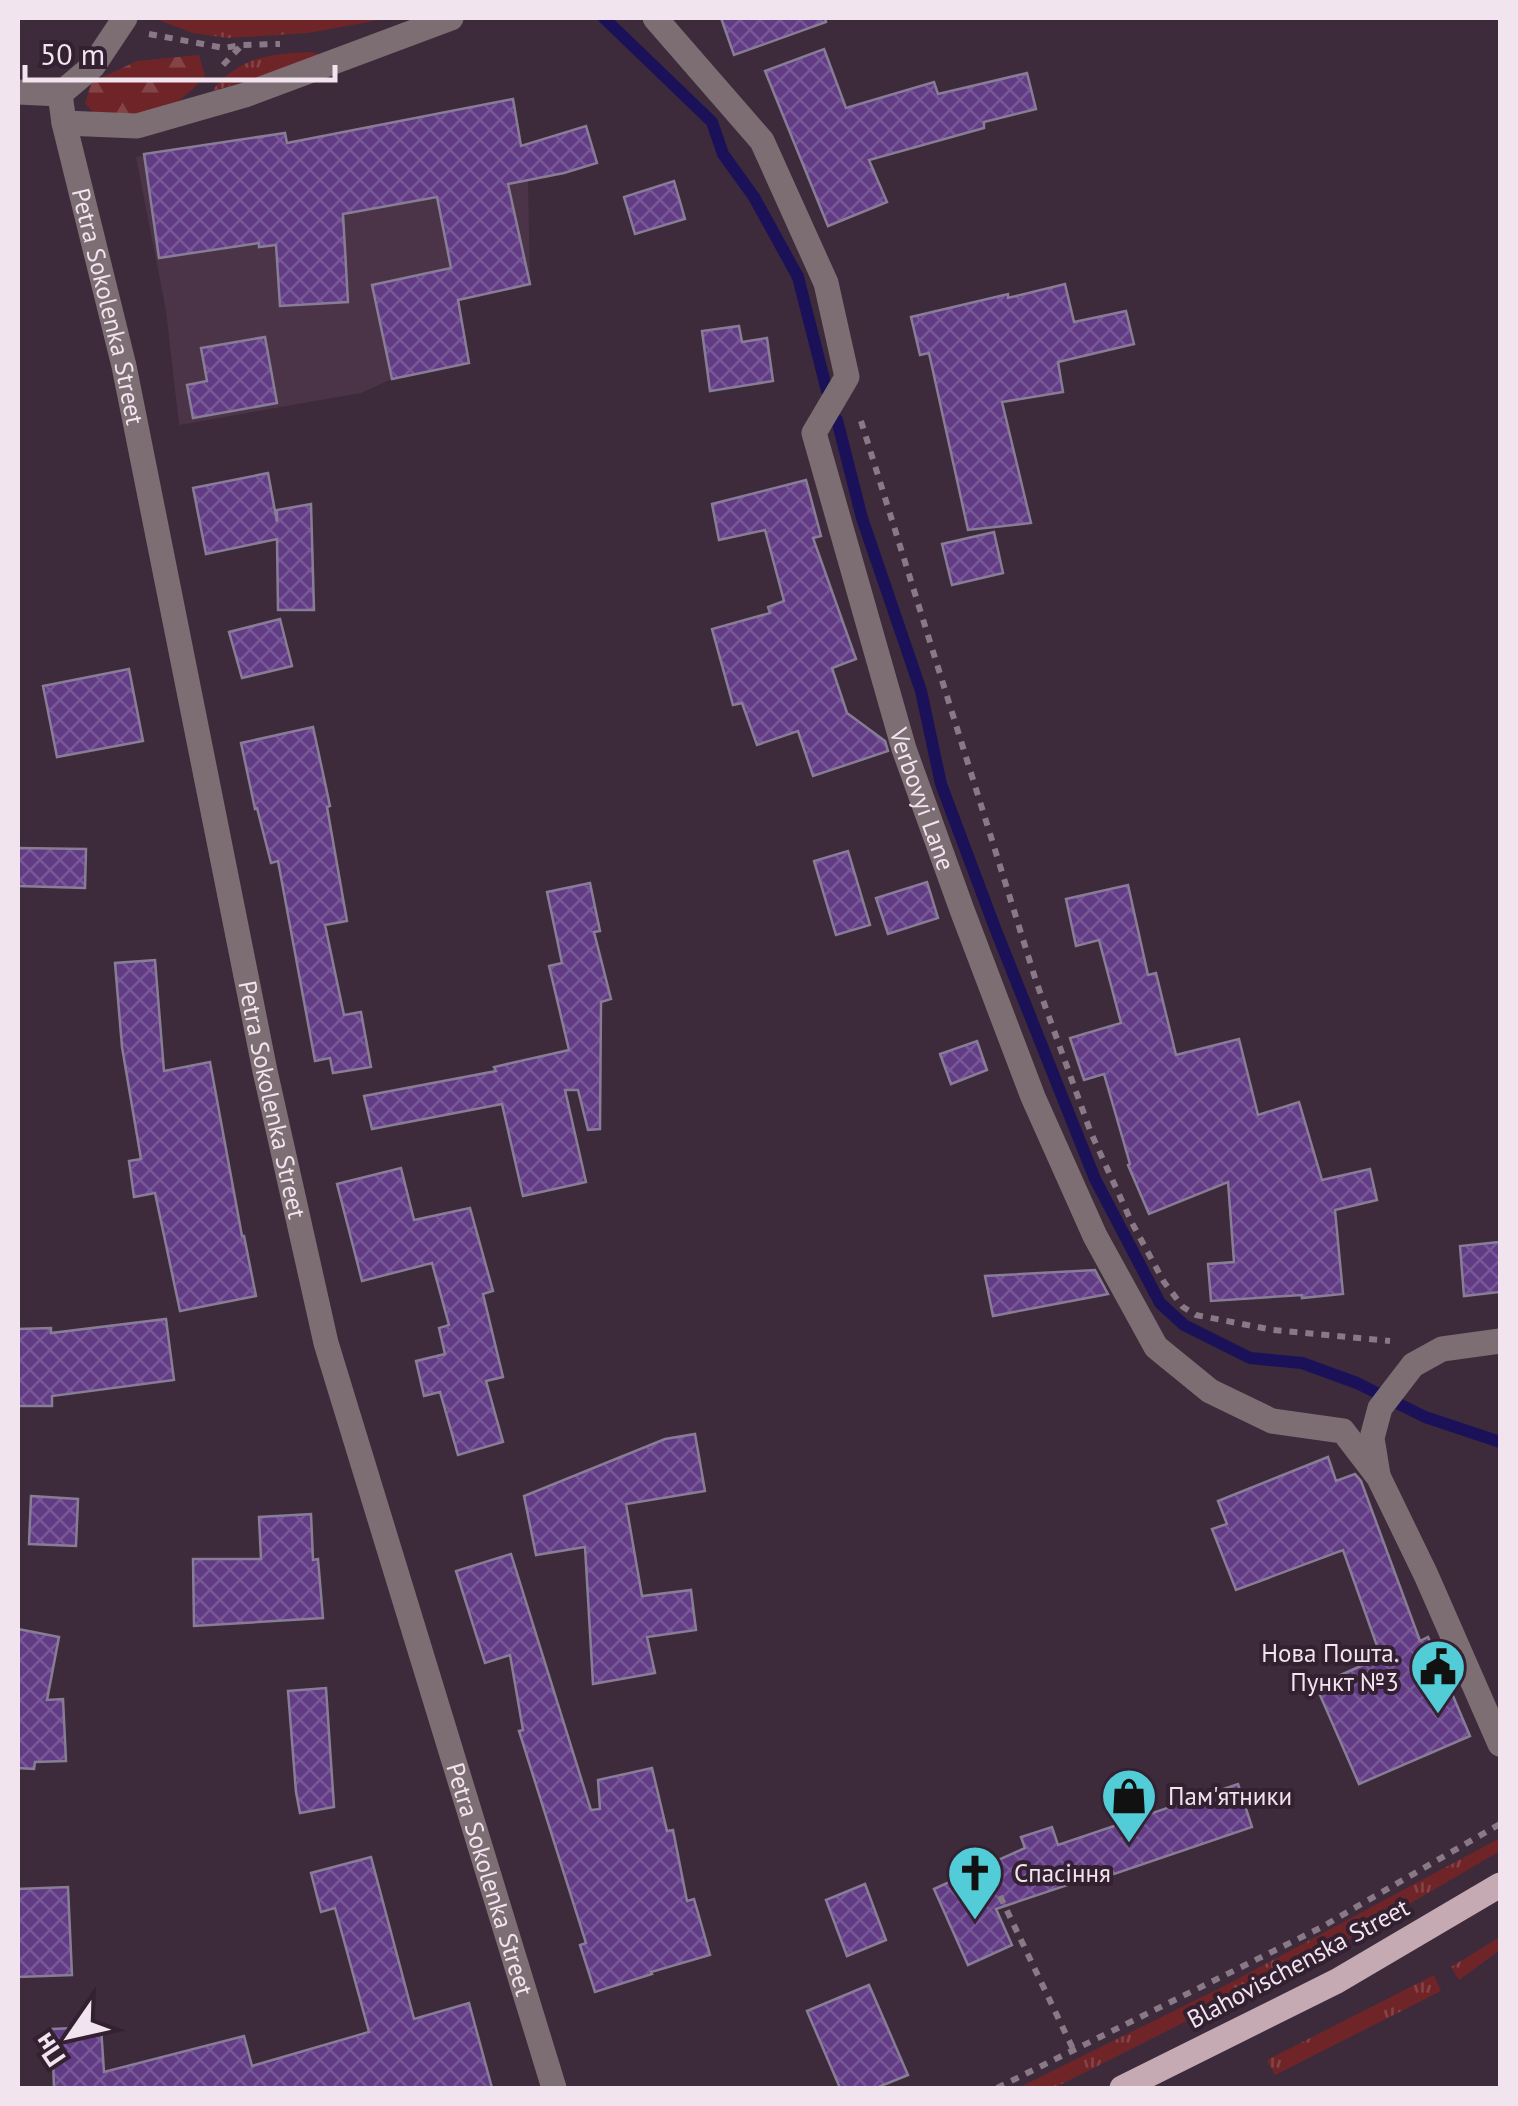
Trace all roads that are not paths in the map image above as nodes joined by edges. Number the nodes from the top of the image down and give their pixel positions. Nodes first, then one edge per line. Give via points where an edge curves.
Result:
1 (451, 18) edge
2 (655, 18) edge
3 (122, 23) edge
4 (18, 92) edge
5 (60, 94) junction
6 (64, 124) junction
7 (1500, 1340) edge
8 (1379, 1478) junction
9 (1500, 1744) edge
10 (1500, 1885) edge
11 (554, 2088) edge
12 (1122, 2088) edge

1 - 6 street via 245,95 137,126
2 - 8 street, Verbovyi Lane via 762,141 826,283 848,376 814,433 898,730 1033,1097 1095,1236 1156,1347 1210,1391 1272,1421 1343,1432
3 - 5 street via 92,66
4 - 5 street
5 - 6 street, Petra Sokolenka Street
6 - 11 street, Petra Sokolenka Street via 124,366 326,1342
7 - 8 street, Verbovyi Lane via 1442,1349 1414,1365 1387,1398 1372,1438
8 - 9 street, Verbovyi Lane
10 - 12 main road, Blahovischenska Street via 1337,1981

